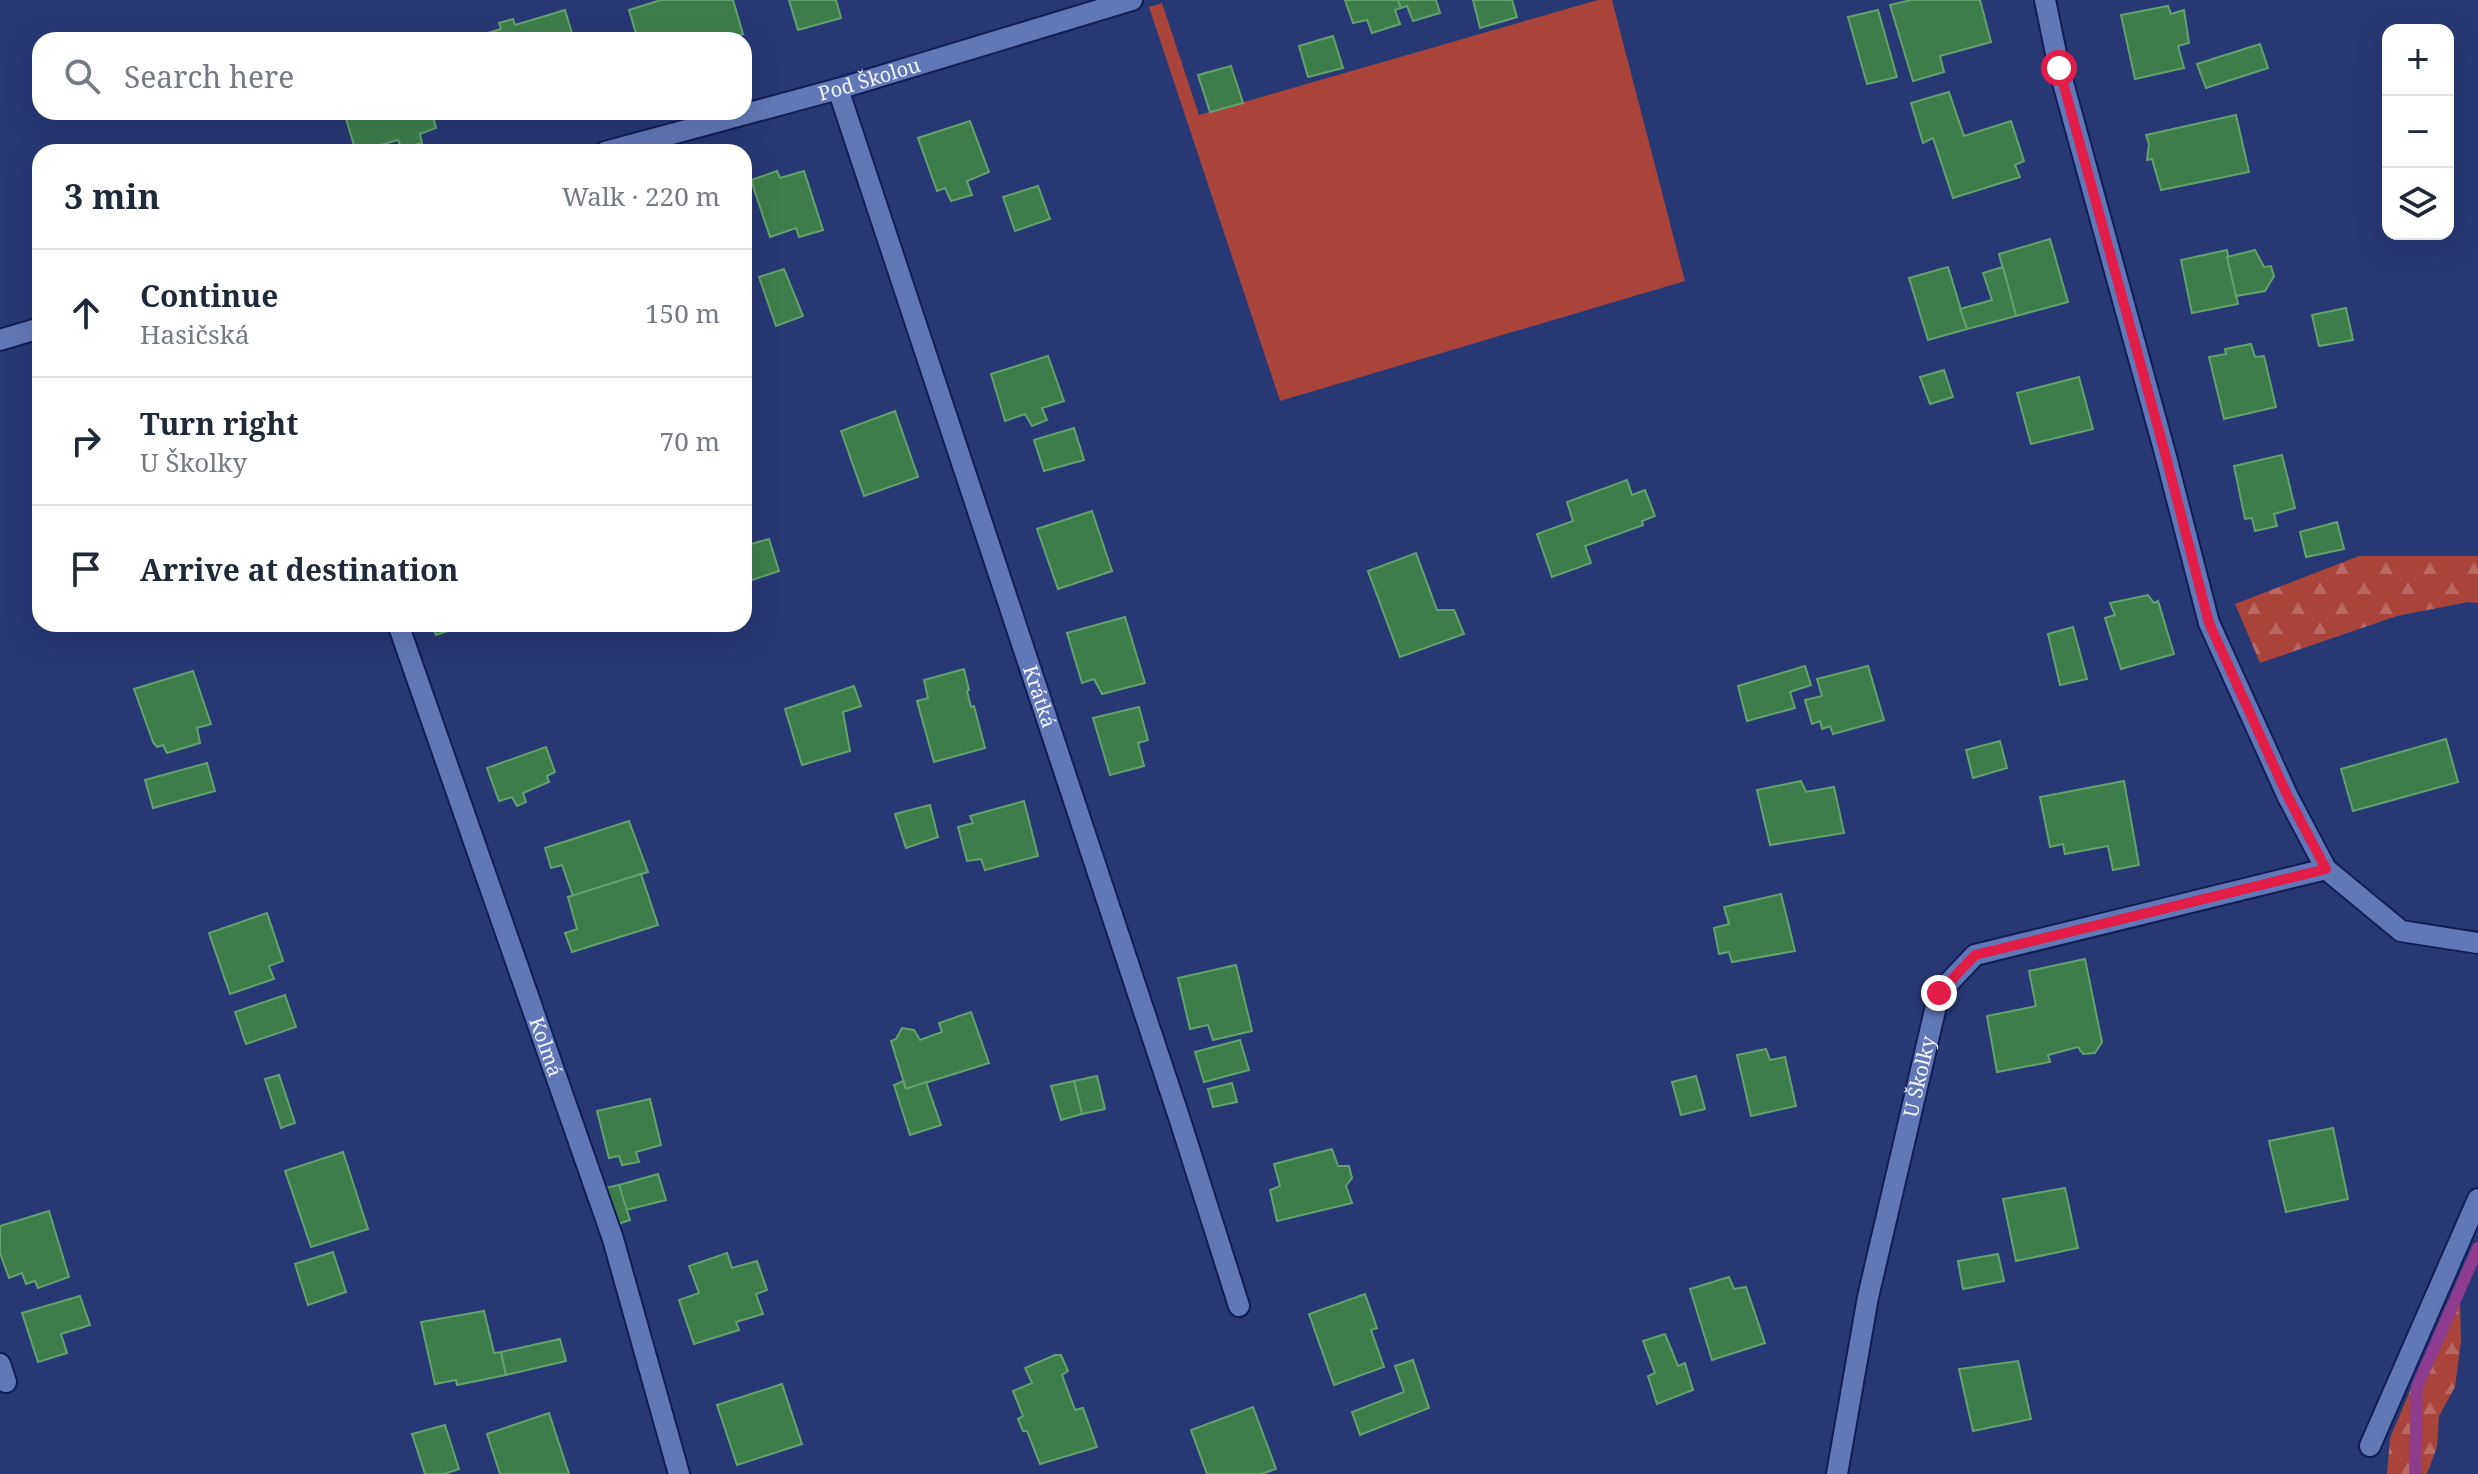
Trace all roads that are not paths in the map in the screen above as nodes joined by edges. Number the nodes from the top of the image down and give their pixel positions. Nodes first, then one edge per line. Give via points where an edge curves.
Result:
1 (1132, 0) edge
2 (2045, 0) edge
3 (838, 89) junction
4 (752, 112) edge
5 (723, 120) edge
6 (635, 144) edge
7 (32, 330) edge
8 (0, 340) edge
9 (401, 632) edge
10 (2326, 869) junction
11 (2478, 943) edge
12 (2478, 1199) edge
13 (1239, 1306) dead end
14 (2370, 1446) dead end
15 (679, 1474) edge
16 (1837, 1474) edge

1 - 3 street, Pod Školou
2 - 10 street via 2209,623
3 - 4 street, Pod Školou
3 - 13 street, Krátká
5 - 6 street, Pod Školou
7 - 8 street
9 - 15 street, Kolmá via 613,1239
10 - 11 street via 2401,931
10 - 16 street, U Školky via 1975,955 1939,993 1868,1297
12 - 14 street

